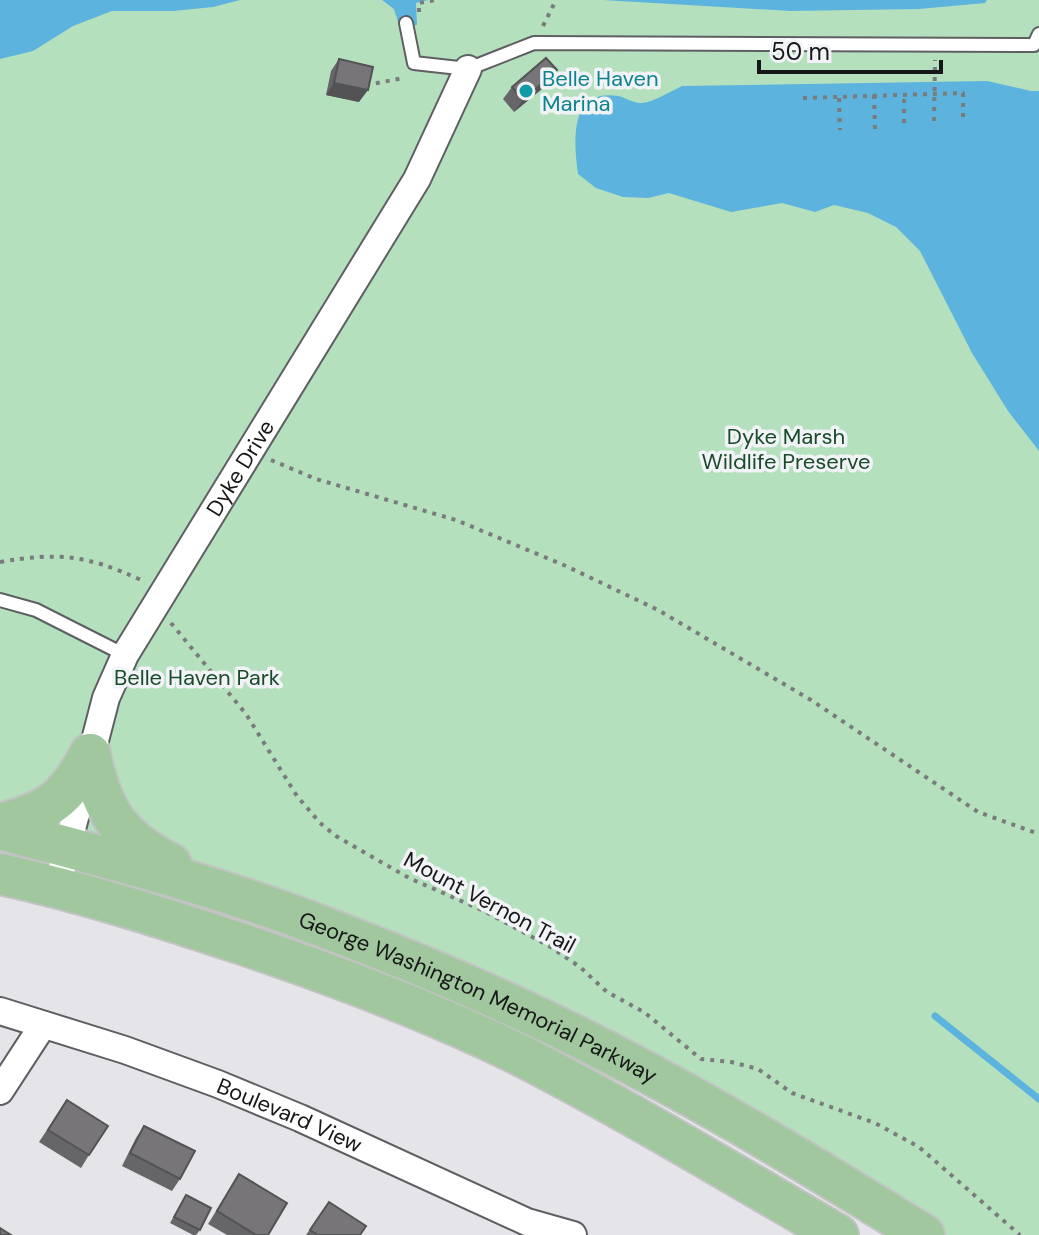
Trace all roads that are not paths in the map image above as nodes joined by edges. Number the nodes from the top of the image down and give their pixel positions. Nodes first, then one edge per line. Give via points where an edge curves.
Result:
1 (406, 23) dead end
2 (1039, 34) edge
3 (468, 69) junction
4 (0, 600) edge
5 (125, 655) junction
6 (90, 754) junction
7 (0, 826) edge
8 (68, 847) junction
9 (0, 874) edge
10 (57, 887) junction
11 (223, 892) junction
12 (0, 1011) edge
13 (43, 1025) junction
14 (0, 1091) edge
15 (524, 1228) edge
16 (573, 1235) edge
17 (838, 1235) edge
18 (924, 1235) edge

1 - 3 lane via 414,63
2 - 3 lane via 1034,45 534,43
3 - 5 street, Dyke Drive via 417,179
4 - 5 lane via 36,610
5 - 6 street, Dyke Drive
6 - 7 main road via 73,785 56,800
6 - 8 street, Dyke Drive
6 - 11 main road via 99,793 119,828 154,855
7 - 8 main road, George Washington Memorial Parkway
8 - 10 street, Dyke Drive
8 - 11 main road, George Washington Memorial Parkway
9 - 10 main road, George Washington Memorial Parkway
10 - 17 main road, George Washington Memorial Parkway via 318,970 525,1058
11 - 18 main road, George Washington Memorial Parkway via 416,964 633,1065
12 - 13 street, Boulevard View
13 - 14 street
13 - 15 street, Boulevard View via 125,1050 300,1118
15 - 16 street, Boulevard View

